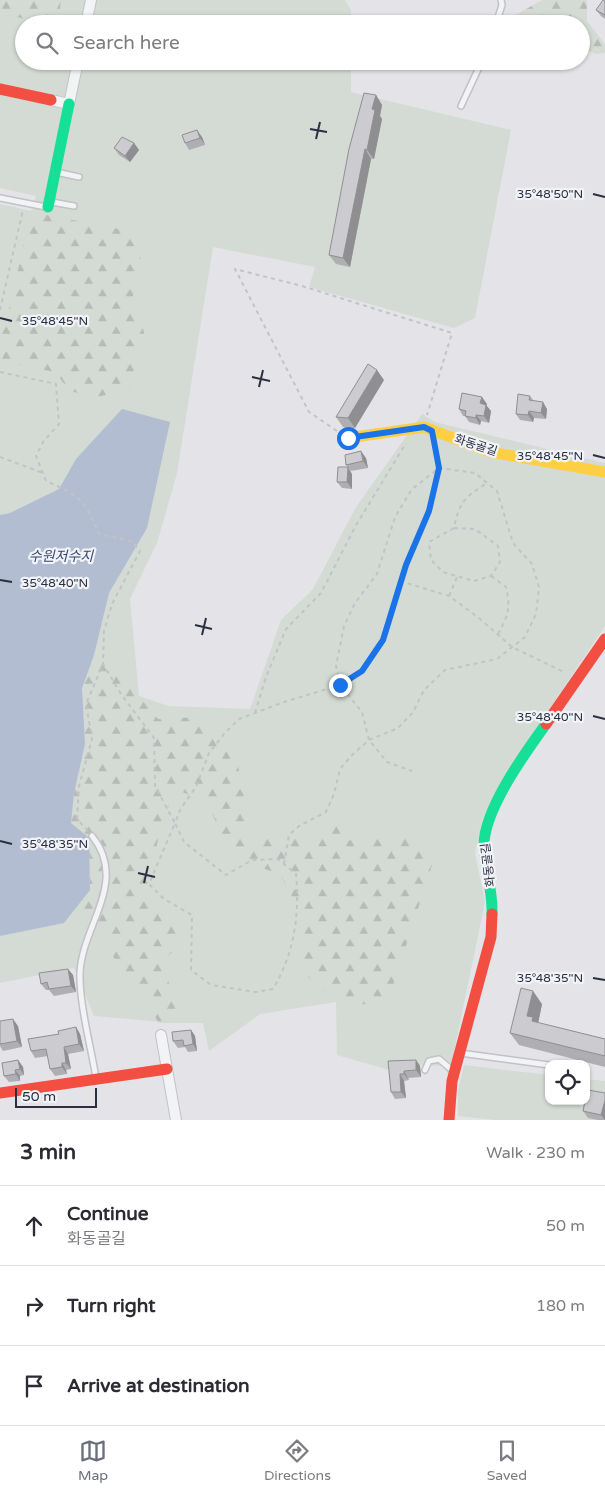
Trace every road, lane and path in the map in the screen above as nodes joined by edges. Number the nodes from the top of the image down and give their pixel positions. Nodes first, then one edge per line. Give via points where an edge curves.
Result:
1 (91, 0) edge
2 (501, 0) edge
3 (88, 15) edge
4 (499, 15) edge
5 (76, 70) edge
6 (478, 70) edge
7 (0, 89) edge
8 (51, 100) joint
9 (69, 104) junction
10 (461, 106) dead end
11 (56, 172) junction
12 (79, 177) dead end
13 (0, 198) edge
14 (25, 203) junction
15 (48, 205) junction
16 (74, 206) dead end
17 (0, 310) edge
18 (0, 372) edge
19 (423, 429) junction
20 (348, 438) joint
21 (0, 457) edge
22 (439, 468) junction
23 (605, 472) edge
24 (43, 473) junction
25 (487, 483) junction
26 (454, 528) junction
27 (491, 576) junction
28 (457, 577) junction
29 (400, 580) junction
30 (449, 596) junction
31 (498, 634) junction
32 (605, 639) edge
33 (512, 647) junction
34 (103, 664) junction
35 (577, 679) junction
36 (340, 685) junction
37 (256, 713) junction
38 (369, 740) junction
39 (412, 771) dead end
40 (175, 823) junction
41 (92, 836) joint
42 (284, 864) junction
43 (161, 1035) dead end
44 (460, 1053) junction
45 (545, 1064) edge
46 (167, 1069) junction
47 (425, 1070) dead end
48 (454, 1072) junction
49 (96, 1078) junction
50 (0, 1093) edge
51 (176, 1120) edge
52 (449, 1120) edge

1 - 3 street
2 - 4 lane
5 - 9 street
6 - 10 lane
7 - 8 street
8 - 9 street
9 - 11 street
11 - 12 lane
11 - 15 street
13 - 14 lane
14 - 15 lane
14 - 17 path
15 - 16 lane
18 - 24 path via 56,384 59,424 36,456
19 - 20 street, 화동골길
19 - 20 path via 452,333 302,286 235,269 309,412
19 - 22 path
19 - 23 street, 화동골길 via 490,452
19 - 37 path via 354,526 321,593 286,629 266,677
21 - 24 path
22 - 25 path via 474,473
22 - 29 path via 429,511
22 - 36 path via 412,489 395,517 377,574 355,603 344,626 336,666
24 - 34 path via 46,481 74,493 89,511 99,534 132,541 140,552 112,604 104,631
25 - 26 path via 468,495 458,508
25 - 33 path via 497,491 513,544 532,564 539,587 536,614 525,637
26 - 27 path via 475,529 498,546 500,562
26 - 28 path via 429,542 431,560 443,572
27 - 28 path via 474,580
27 - 31 path via 506,587 509,601 508,615
28 - 30 path
29 - 30 path
29 - 36 path via 383,640 362,671
30 - 31 path
31 - 33 path
32 - 35 street, 화동골길
33 - 35 path
33 - 38 path via 498,659 445,670 424,690 413,712 398,728
34 - 40 path via 154,738 155,786
34 - 41 path via 86,704 92,739 79,786 78,819
35 - 44 street, 화동골길 via 524,754 487,821 484,846 493,899 491,937
36 - 37 path
36 - 38 path via 362,712
37 - 40 path via 239,719 210,753 196,787
38 - 39 path via 387,762
38 - 42 path via 340,769 326,812 299,826 289,836
40 - 42 path via 184,842 226,875 252,860 278,859
40 - 42 path via 149,884 164,899 192,915 191,970 211,985 256,992 273,989 284,970 299,904 296,874
41 - 49 lane via 100,845 108,872 80,972
43 - 46 street
44 - 45 lane
44 - 48 street, 화동골길
46 - 49 street
46 - 51 street
47 - 48 lane via 429,1061 438,1059
48 - 52 street, 화동골길
49 - 50 street

